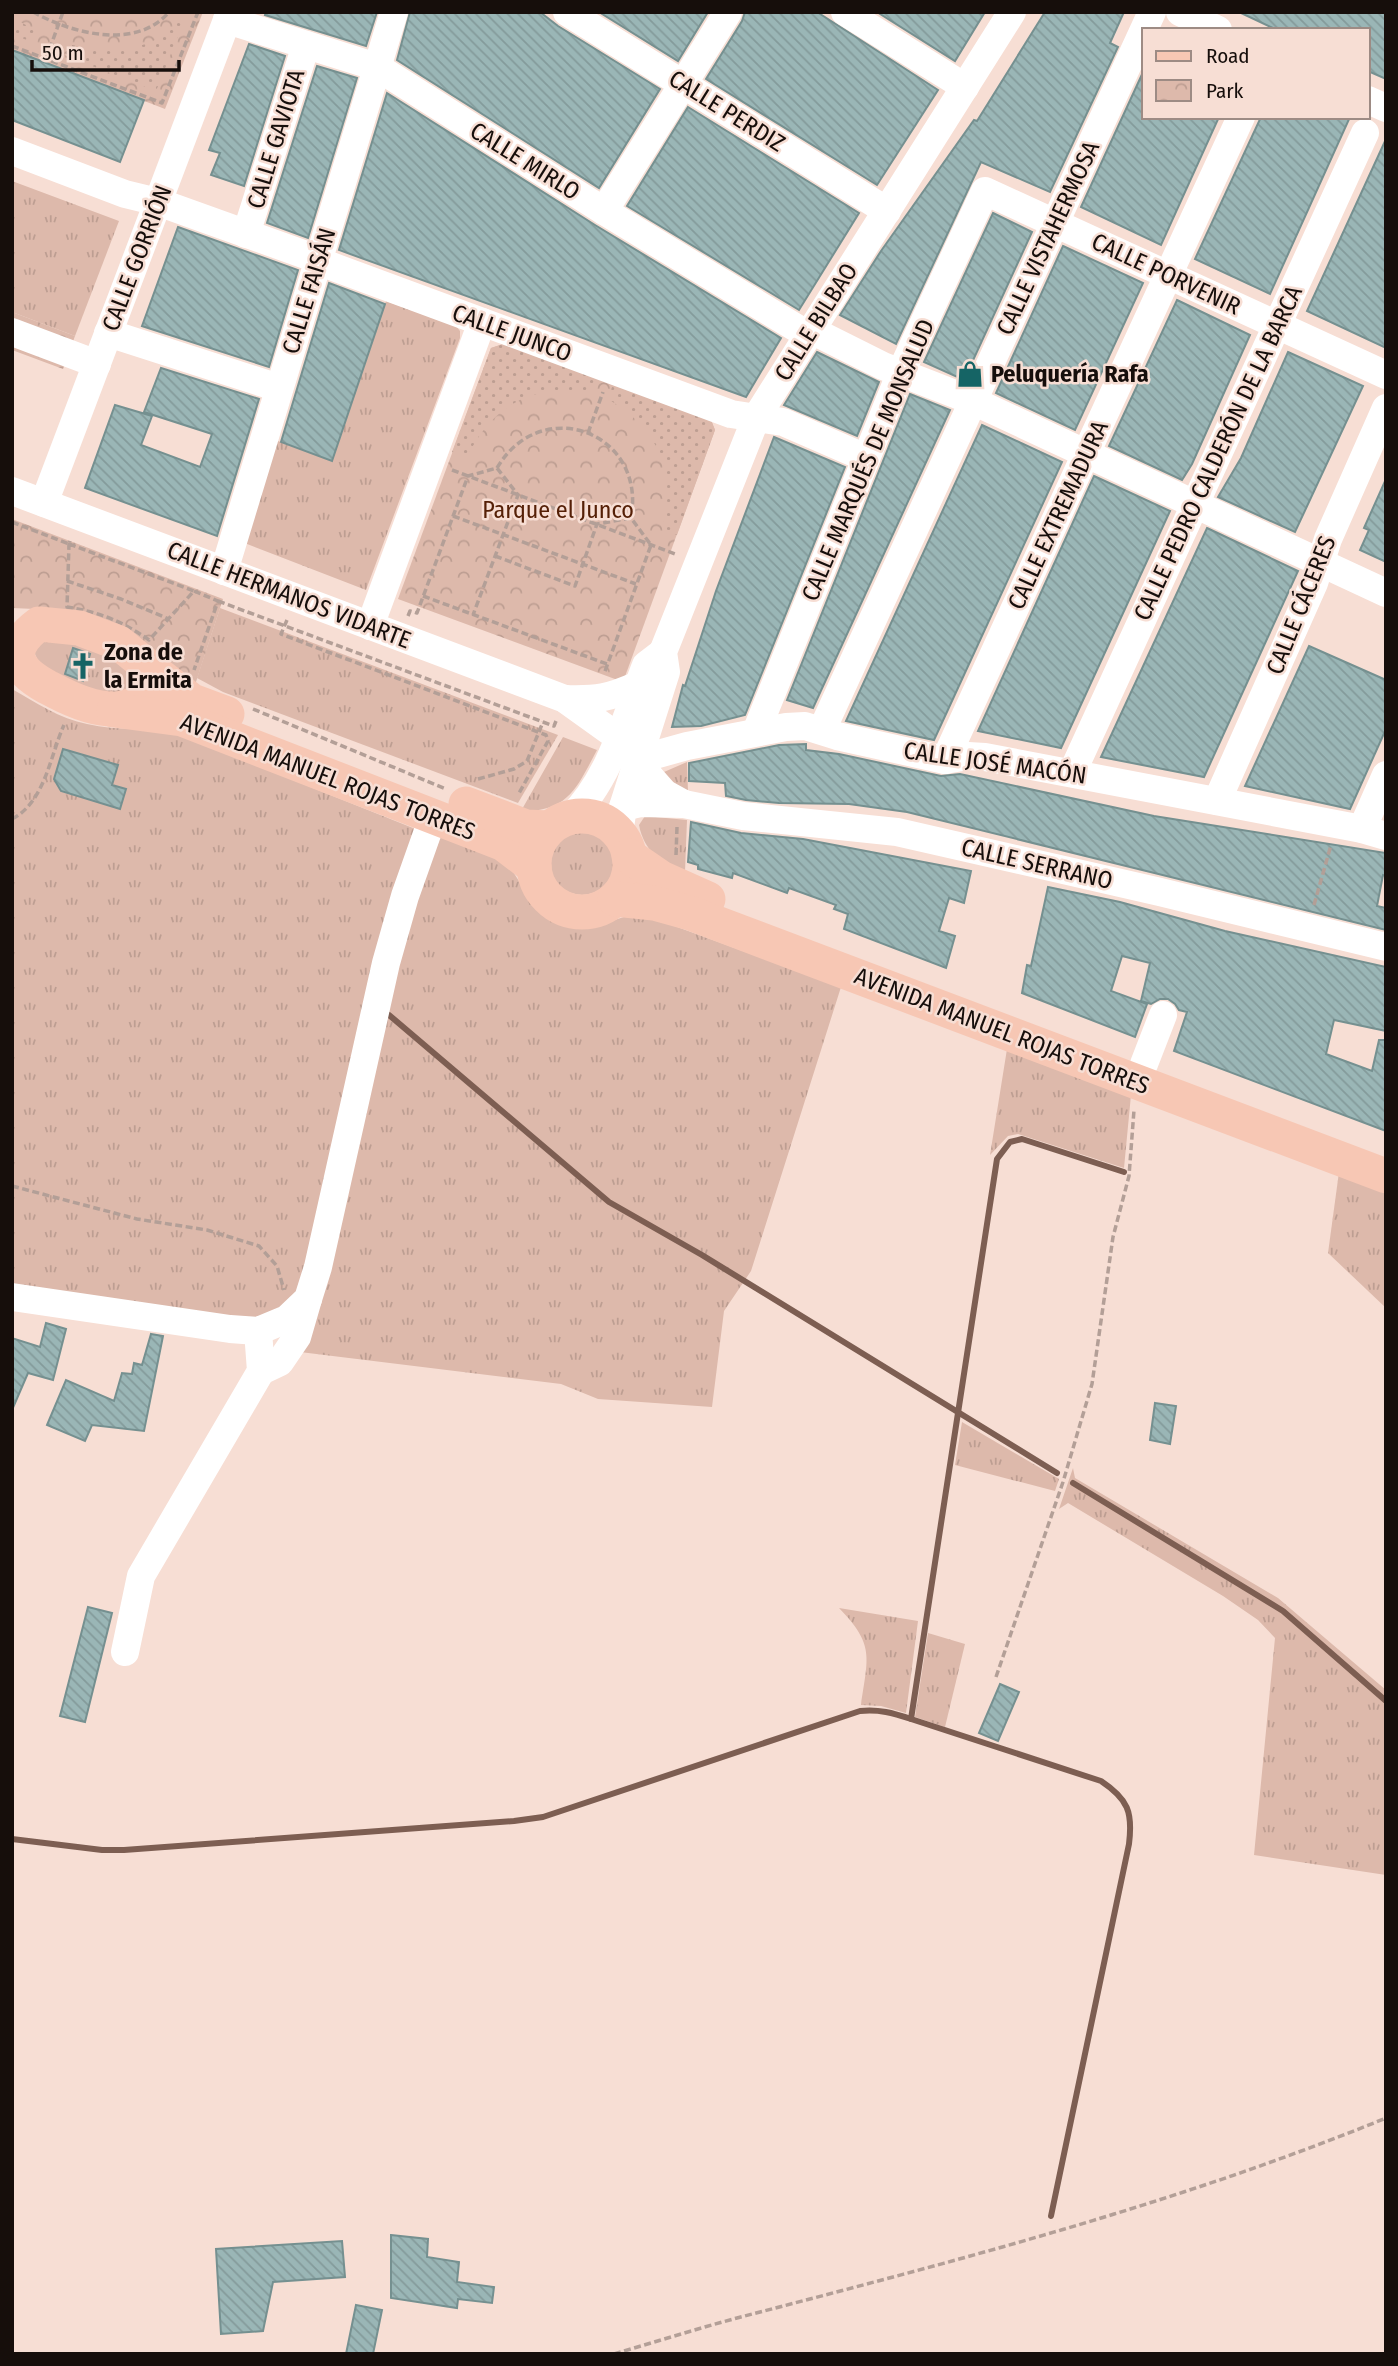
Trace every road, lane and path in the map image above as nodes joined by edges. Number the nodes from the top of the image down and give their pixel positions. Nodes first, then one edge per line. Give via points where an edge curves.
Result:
1 (33, 12) edge
2 (63, 12) edge
3 (169, 12) edge
4 (198, 12) edge
5 (394, 12) edge
6 (567, 12) edge
7 (728, 12) edge
8 (845, 12) edge
9 (1012, 12) edge
10 (1152, 12) edge
11 (1180, 12) edge
12 (228, 16) edge
13 (59, 24) junction
14 (1145, 28) edge
15 (1214, 28) edge
16 (1142, 34) edge
17 (306, 45) junction
18 (12, 46) edge
19 (46, 59) junction
20 (377, 67) junction
21 (683, 84) junction
22 (965, 88) junction
23 (1370, 101) edge
24 (1386, 108) edge
25 (1240, 119) edge
26 (1365, 134) dead end
27 (12, 151) edge
28 (985, 191) joint
29 (158, 202) junction
30 (604, 211) junction
31 (887, 211) junction
32 (1055, 223) junction
33 (246, 234) junction
34 (318, 261) junction
35 (1168, 275) junction
36 (482, 322) junction
37 (1277, 325) junction
38 (12, 332) edge
39 (810, 332) junction
40 (108, 333) junction
41 (97, 364) junction
42 (611, 370) junction
43 (901, 372) junction
44 (1386, 375) edge
45 (279, 388) junction
46 (973, 401) junction
47 (1386, 408) edge
48 (756, 418) junction
49 (588, 432) junction
50 (1086, 454) junction
51 (866, 458) junction
52 (431, 462) junction
53 (497, 468) junction
54 (468, 476) junction
55 (12, 491) edge
56 (518, 495) junction
57 (44, 503) junction
58 (1195, 505) junction
59 (453, 516) junction
60 (631, 518) junction
61 (597, 524) junction
62 (503, 535) junction
63 (650, 545) junction
64 (495, 556) junction
65 (699, 563) junction
66 (1321, 563) junction
67 (583, 565) junction
68 (224, 571) junction
69 (67, 581) junction
70 (636, 584) junction
71 (194, 592) junction
72 (1386, 593) edge
73 (423, 596) junction
74 (218, 601) junction
75 (417, 613) dead end
76 (473, 615) junction
77 (169, 619) junction
78 (26, 623) edge
79 (370, 626) junction
80 (150, 650) junction
81 (663, 653) junction
82 (15, 657) edge
83 (607, 664) junction
84 (603, 675) dead end
85 (191, 680) dead end
86 (638, 685) junction
87 (565, 699) junction
88 (74, 701) junction
89 (241, 704) dead end
90 (114, 710) junction
91 (543, 722) junction
92 (630, 730) junction
93 (822, 730) junction
94 (756, 732) junction
95 (687, 746) junction
96 (945, 760) junction
97 (637, 762) junction
98 (1072, 773) junction
99 (1386, 775) edge
100 (475, 784) dead end
101 (1217, 801) junction
102 (440, 803) junction
103 (684, 804) junction
104 (12, 819) edge
105 (560, 823) junction
106 (1361, 830) edge
107 (624, 832) junction
108 (534, 867) junction
109 (615, 899) junction
110 (1308, 928) junction
111 (1386, 947) edge
112 (1163, 1015) dead end
113 (1141, 1073) junction
114 (1386, 1155) edge
115 (1386, 1176) edge
116 (12, 1186) edge
117 (12, 1297) edge
118 (308, 1298) junction
119 (287, 1319) junction
120 (258, 1331) junction
121 (261, 1371) junction
122 (125, 1652) dead end
123 (996, 1677) dead end
124 (1386, 2118) edge
125 (614, 2354) edge

1 - 13 path
2 - 13 path
3 - 13 path via 152,26 119,36 86,33
4 - 19 path via 162,103
5 - 20 street, CALLE FAISÁN
6 - 21 street, CALLE PERDIZ
7 - 21 street
8 - 22 street
9 - 22 street, CALLE BILBAO
10 - 14 street, CALLE VISTAHERMOSA
11 - 15 street
12 - 17 street, CALLE MIRLO
12 - 29 street, CALLE GORRIÓN
13 - 19 path
16 - 32 street, CALLE VISTAHERMOSA
17 - 20 street, CALLE MIRLO
17 - 33 street, CALLE GAVIOTA
18 - 19 path
20 - 30 street, CALLE MIRLO
20 - 34 street, CALLE FAISÁN
21 - 30 street
21 - 31 street, CALLE PERDIZ
22 - 31 street, CALLE BILBAO
23 - 24 street
25 - 35 street, CALLE EXTREMADURA
26 - 37 street, CALLE PEDRO CALDERÓN DE LA BARCA
27 - 29 street, CALLE JUNCO
28 - 32 street, CALLE PORVENIR
28 - 43 street, CALLE MARQUÉS DE MONSALUD
29 - 33 street, CALLE JUNCO
29 - 40 street, CALLE GORRIÓN
30 - 39 street, CALLE MIRLO
31 - 39 street, CALLE BILBAO
32 - 35 street, CALLE PORVENIR
32 - 46 street, CALLE VISTAHERMOSA
33 - 34 street, CALLE JUNCO
34 - 36 street, CALLE JUNCO
34 - 45 street, CALLE FAISÁN
35 - 37 street, CALLE PORVENIR
35 - 50 street, CALLE EXTREMADURA
36 - 42 street, CALLE JUNCO
36 - 52 street
37 - 44 street, CALLE PORVENIR
37 - 58 street, CALLE PEDRO CALDERÓN DE LA BARCA
38 - 41 street
39 - 43 street, CALLE MIRLO
39 - 48 street, CALLE BILBAO
40 - 41 street, CALLE GORRIÓN
40 - 45 street
41 - 57 street, CALLE GORRIÓN
42 - 48 street, CALLE JUNCO via 731,414
42 - 49 path
43 - 46 street, CALLE MIRLO
43 - 51 street, CALLE MARQUÉS DE MONSALUD
45 - 68 street, CALLE FAISÁN
46 - 50 street, CALLE MIRLO
46 - 93 street, CALLE VISTAHERMOSA
47 - 66 street, CALLE CÁCERES
48 - 51 street, CALLE JUNCO via 783,422
48 - 65 street, CALLE BILBAO
49 - 53 path via 555,428 534,433 515,444
49 - 60 path via 615,451 627,470 633,491
50 - 58 street, CALLE MIRLO
50 - 96 street, CALLE EXTREMADURA
51 - 94 street, CALLE MARQUÉS DE MONSALUD
52 - 54 path
52 - 79 street
53 - 54 path
53 - 56 path
54 - 56 path
54 - 59 path
55 - 57 street, CALLE HERMANOS VIDARTE
56 - 61 path
56 - 62 path
57 - 68 street, CALLE HERMANOS VIDARTE
58 - 66 street, CALLE MIRLO
58 - 98 street, CALLE PEDRO CALDERÓN DE LA BARCA
59 - 62 path
59 - 73 path
60 - 61 path
60 - 63 path
61 - 63 path
61 - 67 path
62 - 64 path
62 - 67 path
63 - 65 path
63 - 70 path
64 - 67 path via 575,586
64 - 76 path
65 - 81 street, CALLE BILBAO
66 - 72 street, CALLE MIRLO
66 - 101 street, CALLE CÁCERES
67 - 70 path
68 - 79 street, CALLE HERMANOS VIDARTE
69 - 71 path via 69,544
69 - 77 path
69 - 80 path via 67,607 93,611 129,626
70 - 83 path
71 - 74 path
71 - 77 path
73 - 75 path
73 - 76 path
74 - 85 path
74 - 91 path
76 - 83 path
77 - 80 path
78 - 80 main road, AVENIDA MANUEL ROJAS TORRES via 79,628
78 - 82 main road
79 - 87 street, CALLE HERMANOS VIDARTE
80 - 90 main road via 148,685 140,703
80 - 105 main road, AVENIDA MANUEL ROJAS TORRES via 192,701 526,827
81 - 86 street, CALLE BILBAO via 646,665
81 - 92 street, CALLE BILBAO via 666,672
82 - 88 main road, AVENIDA MANUEL ROJAS TORRES via 34,681
83 - 84 path
86 - 87 street, CALLE HERMANOS VIDARTE via 612,696
86 - 92 street, CALLE BILBAO
87 - 91 path via 554,726
87 - 92 street, CALLE HERMANOS VIDARTE
88 - 90 main road, AVENIDA MANUEL ROJAS TORRES
88 - 104 path via 34,799
89 - 102 path
90 - 102 main road, AVENIDA MANUEL ROJAS TORRES via 182,719
91 - 100 path via 527,761
92 - 95 street, CALLE JOSÉ MACÓN
92 - 97 street, CALLE BILBAO
92 - 105 street, CALLE BILBAO via 584,806
93 - 94 street, CALLE JOSÉ MACÓN via 805,726
93 - 96 street, CALLE JOSÉ MACÓN
94 - 95 street, CALLE JOSÉ MACÓN
95 - 97 street, CALLE JOSÉ MACÓN
96 - 98 street, CALLE JOSÉ MACÓN via 985,757
97 - 103 street, CALLE SERRANO via 664,793
97 - 107 street, CALLE BILBAO
98 - 101 street, CALLE JOSÉ MACÓN
99 - 106 street
101 - 106 street, CALLE JOSÉ MACÓN
102 - 108 main road, AVENIDA MANUEL ROJAS TORRES
102 - 118 street via 386,963
103 - 107 street, CALLE SERRANO via 640,803
103 - 110 street, CALLE SERRANO via 743,816 897,832
105 - 107 main road via 584,816
105 - 108 main road via 540,839
106 - 110 path
107 - 109 main road via 629,871
107 - 113 main road, AVENIDA MANUEL ROJAS TORRES via 661,878 697,895
108 - 109 main road via 546,895 558,905 587,911
109 - 113 main road, AVENIDA MANUEL ROJAS TORRES via 690,913
110 - 111 street, CALLE SERRANO
112 - 113 street
113 - 114 main road, AVENIDA MANUEL ROJAS TORRES
113 - 115 main road, AVENIDA MANUEL ROJAS TORRES
113 - 123 path via 1134,1097 1129,1176 1113,1237 1092,1384
116 - 119 path via 259,1246 277,1266
117 - 120 street
118 - 119 street
118 - 121 street via 297,1337 281,1362
119 - 120 street
120 - 121 street
121 - 122 street via 141,1576
124 - 125 path via 1280,2159 1065,2229

